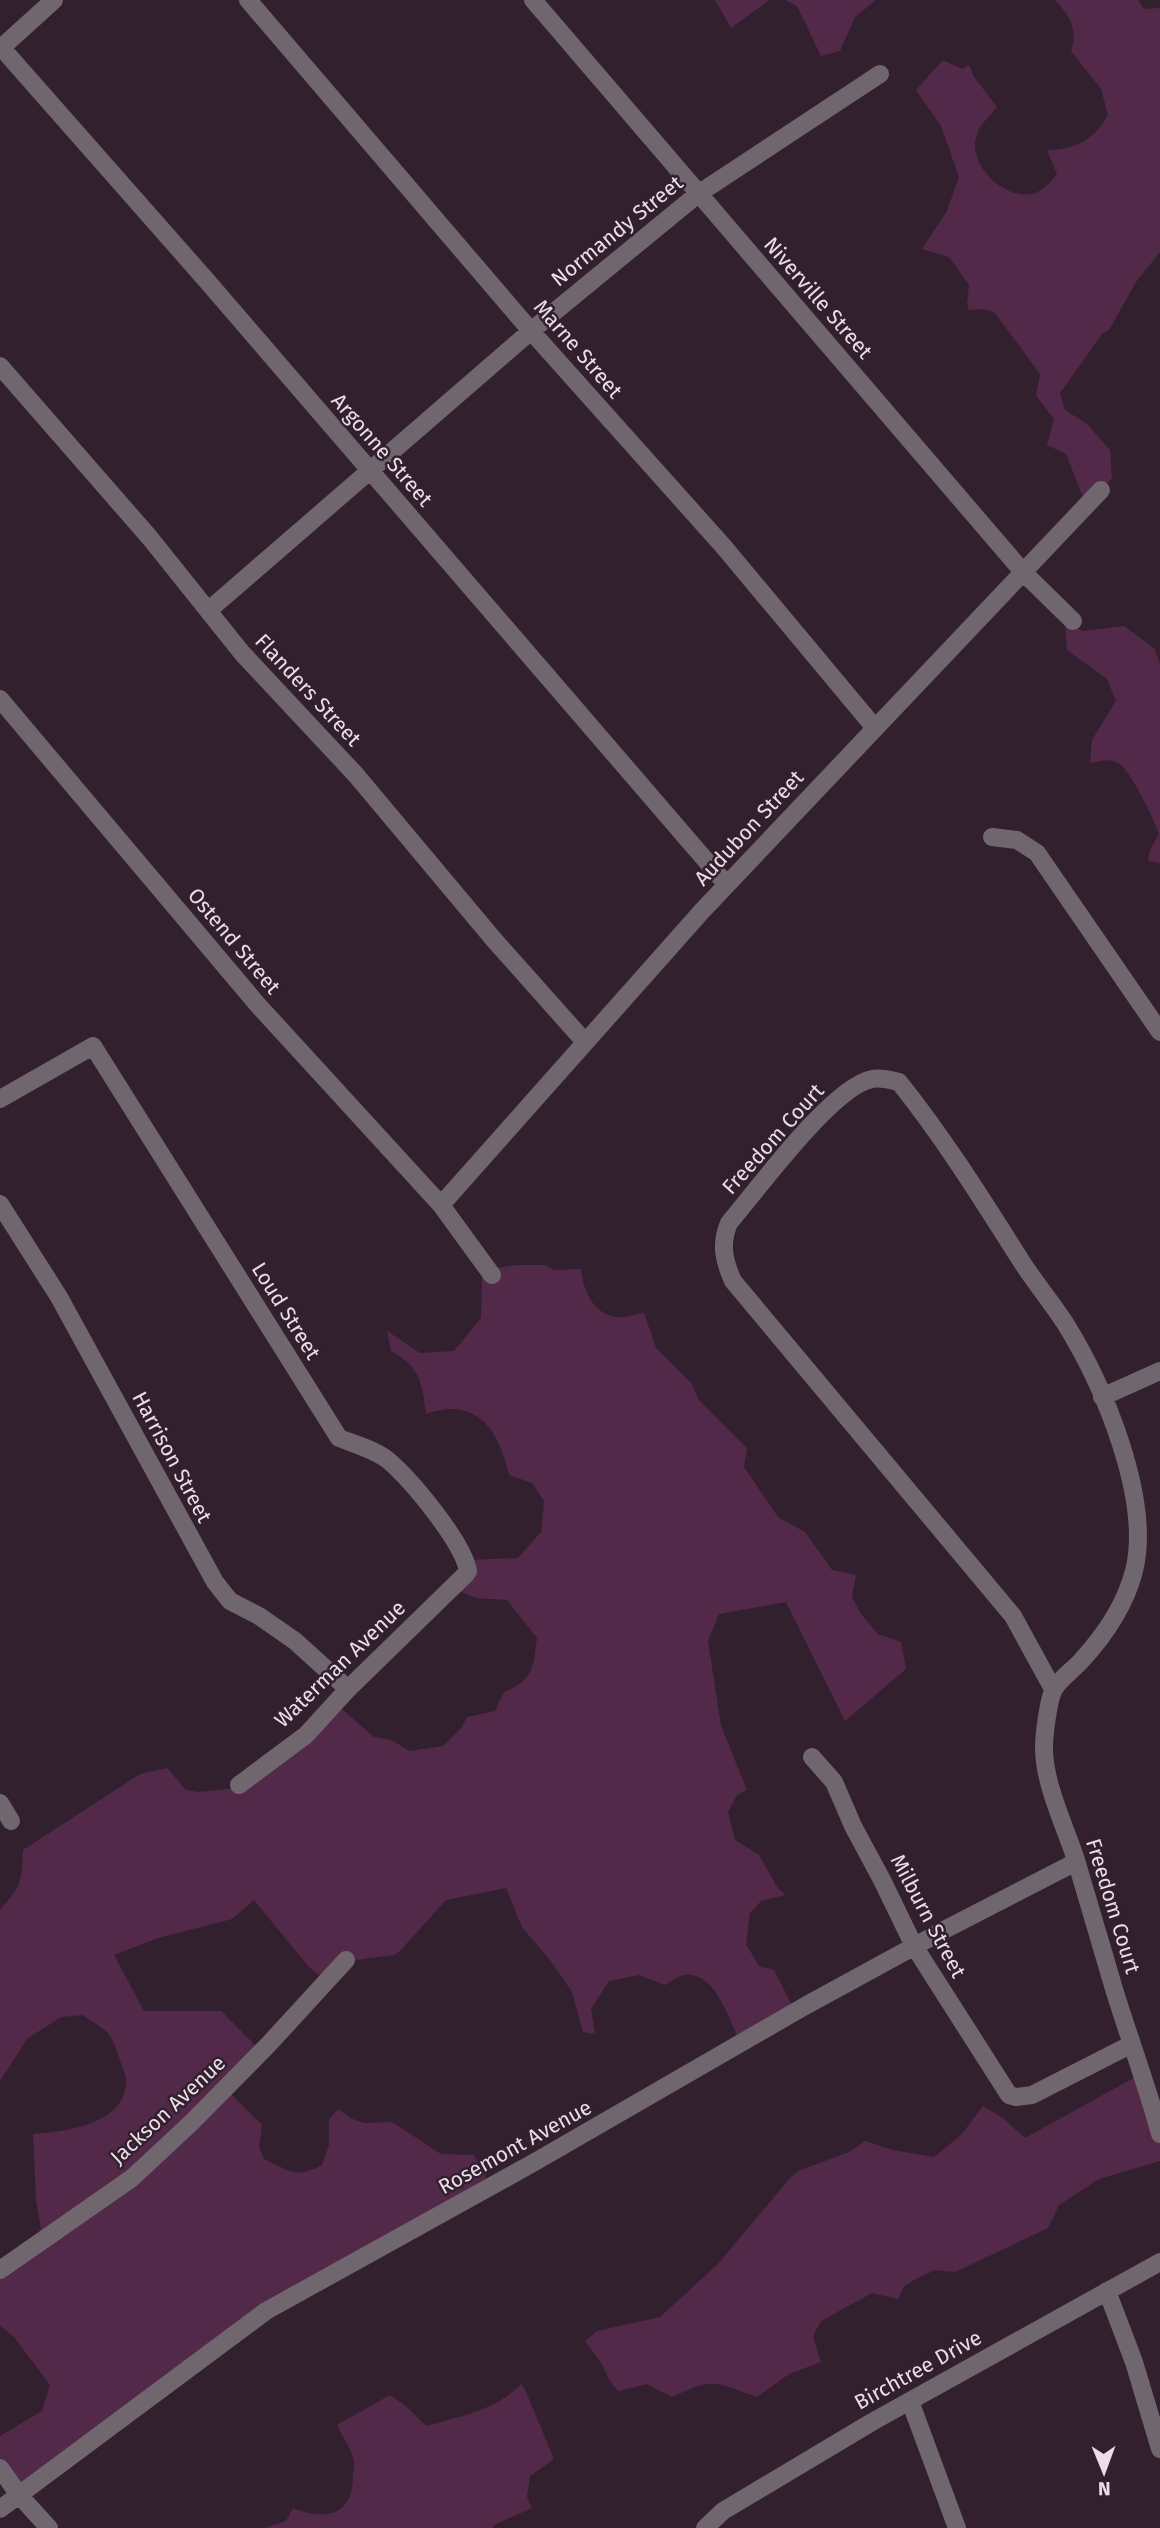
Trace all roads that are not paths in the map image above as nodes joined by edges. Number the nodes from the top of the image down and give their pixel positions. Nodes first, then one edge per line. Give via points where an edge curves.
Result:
1 (54, 0) edge
2 (248, 0) edge
3 (533, 0) edge
4 (0, 48) edge
5 (880, 74) dead end
6 (698, 194) junction
7 (531, 331) junction
8 (0, 366) edge
9 (370, 471) junction
10 (1101, 490) dead end
11 (1023, 572) junction
12 (209, 610) junction
13 (1073, 621) dead end
14 (0, 699) edge
15 (875, 728) junction
16 (992, 836) dead end
17 (726, 885) junction
18 (1160, 1032) edge
19 (585, 1042) junction
20 (0, 1099) edge
21 (0, 1204) edge
22 (441, 1205) junction
23 (492, 1275) dead end
24 (1160, 1371) edge
25 (1102, 1397) junction
26 (468, 1571) joint
27 (348, 1689) junction
28 (1054, 1689) junction
29 (812, 1757) dead end
30 (239, 1785) dead end
31 (0, 1803) edge
32 (11, 1821) dead end
33 (1076, 1862) junction
34 (914, 1947) junction
35 (346, 1960) dead end
36 (1132, 2044) junction
37 (1160, 2134) edge
38 (1160, 2262) edge
39 (0, 2270) edge
40 (1107, 2291) junction
41 (909, 2401) junction
42 (1160, 2449) edge
43 (0, 2468) edge
44 (19, 2495) junction
45 (0, 2508) edge
46 (49, 2528) edge
47 (705, 2528) edge
48 (957, 2528) edge

1 - 4 street
2 - 7 street, Marne Street
3 - 6 street, Niverville Street
4 - 9 street, Argonne Street
5 - 6 street, Normandy Street
6 - 7 street, Normandy Street
6 - 11 street, Niverville Street
7 - 9 street, Normandy Street
7 - 15 street, Marne Street via 724,547
8 - 12 street, Flanders Street
9 - 12 street, Normandy Street
9 - 17 street, Argonne Street
10 - 11 street, Audubon Street
11 - 13 street, Niverville Street
11 - 15 street, Audubon Street
12 - 19 street, Flanders Street
14 - 22 street, Ostend Street via 257,1004
15 - 17 street, Audubon Street
16 - 18 street via 1017,840 1037,853
17 - 19 street, Audubon Street
19 - 22 street, Audubon Street
20 - 26 street, Loud Street via 93,1045 339,1438 387,1459 461,1549
21 - 27 street, Harrison Street via 65,1308 215,1582 230,1601 295,1641
22 - 23 street, Ostend Street
24 - 25 street
25 - 28 street, Freedom Court via 1137,1511 1136,1561 1128,1591 1108,1629
25 - 28 street, Freedom Court via 1063,1321 899,1082 872,1079 826,1108 729,1223 724,1262 733,1281 1005,1606
26 - 27 street, Waterman Avenue
27 - 30 street, Waterman Avenue via 306,1734
28 - 33 street, Freedom Court via 1045,1729 1046,1773
29 - 34 street, Milburn Street via 834,1782
31 - 32 street
33 - 34 street, Rosemont Avenue
33 - 36 street, Freedom Court
34 - 36 street, Milburn Street via 1009,2095 1032,2095
34 - 44 street, Rosemont Avenue via 266,2311
35 - 39 street, Jackson Avenue via 268,2045 132,2178
36 - 37 street, Freedom Court
38 - 40 street, Birchtree Drive
40 - 41 street, Birchtree Drive
40 - 42 street
41 - 47 street, Birchtree Drive via 723,2511
41 - 48 street
43 - 44 street
44 - 45 street, Rosemont Avenue
44 - 46 street

